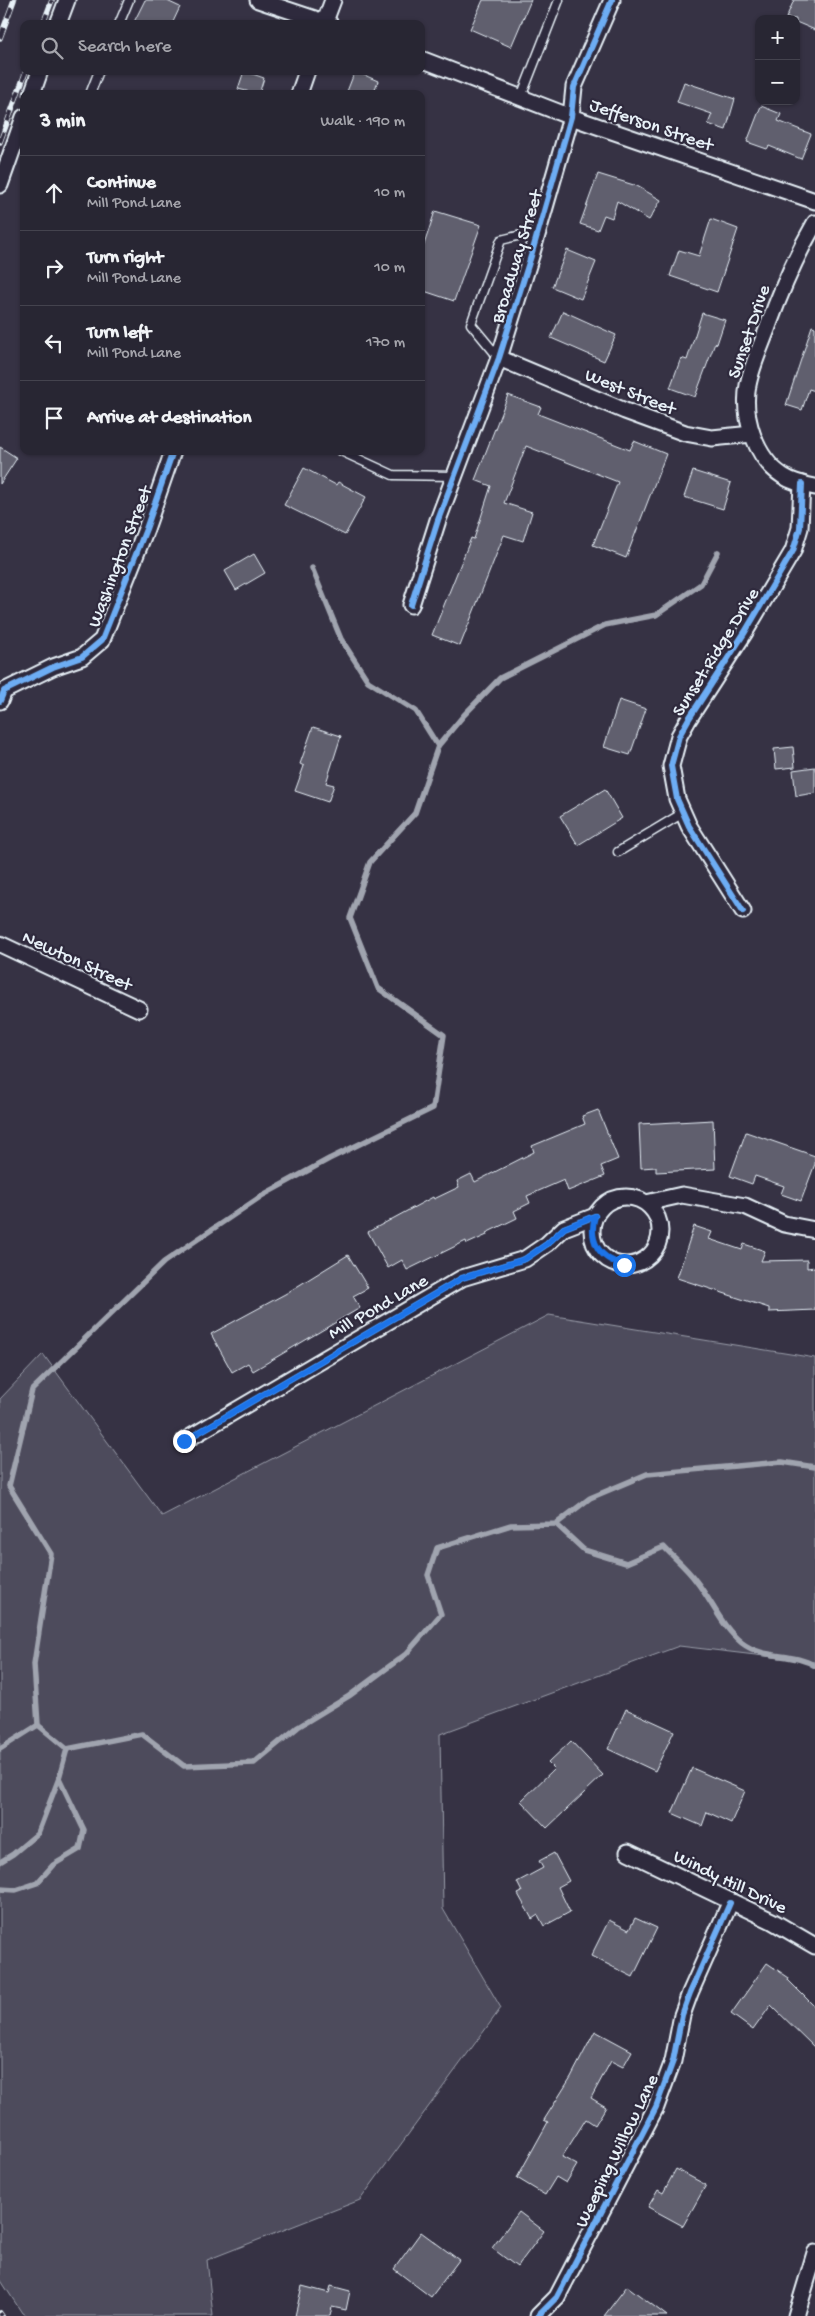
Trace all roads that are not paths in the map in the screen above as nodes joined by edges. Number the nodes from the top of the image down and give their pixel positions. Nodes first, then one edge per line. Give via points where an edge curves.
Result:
1 (67, 0) edge
2 (129, 0) edge
3 (258, 0) edge
4 (333, 0) edge
5 (559, 0) edge
6 (612, 0) edge
7 (60, 20) edge
8 (121, 20) edge
9 (317, 20) edge
10 (327, 20) edge
11 (425, 61) edge
12 (39, 75) edge
13 (97, 75) edge
14 (306, 75) edge
15 (33, 90) edge
16 (92, 90) edge
17 (300, 90) edge
18 (521, 97) junction
19 (571, 116) junction
20 (20, 128) edge
21 (0, 185) edge
22 (815, 201) edge
23 (815, 224) edge
24 (538, 231) junction
25 (499, 358) junction
26 (752, 434) junction
27 (172, 455) edge
28 (350, 455) edge
29 (455, 476) junction
30 (808, 486) edge
31 (410, 605) dead end
32 (0, 701) edge
33 (683, 813) junction
34 (618, 852) dead end
35 (742, 911) dead end
36 (0, 944) edge
37 (139, 1009) dead end
38 (646, 1203) junction
39 (595, 1216) junction
40 (815, 1230) edge
41 (184, 1441) dead end
42 (628, 1852) dead end
43 (730, 1903) junction
44 (815, 1946) edge
45 (815, 2253) edge
46 (538, 2316) edge
47 (796, 2316) edge

1 - 7 street
2 - 8 lane
3 - 9 street
4 - 10 street
5 - 18 lane
6 - 19 street, Broadway Street via 574,87
11 - 18 street, Jefferson Street
12 - 15 street
13 - 16 lane
14 - 17 street
18 - 19 street, Jefferson Street
19 - 22 street, Jefferson Street
19 - 24 street, Broadway Street
20 - 21 street
23 - 26 street, Sunset Drive via 788,272 752,370 746,398
24 - 25 street, Broadway Street
24 - 25 lane via 500,240 471,324
25 - 26 street, West Street via 685,433 712,438
25 - 29 street, Broadway Street
26 - 30 street, Sunset Drive via 764,458 783,477
27 - 32 street, Washington Street via 102,640 82,657 4,691
28 - 29 lane via 392,475
29 - 31 street, Broadway Street
30 - 33 street, Sunset Ridge Drive via 800,528 788,561 679,736 671,766 672,783
33 - 34 lane
33 - 35 street, Sunset Ridge Drive
36 - 37 street, Newton Street
38 - 39 street, Mill Pond Lane via 627,1197 618,1198 608,1202
38 - 39 street via 656,1216 660,1232 653,1252 635,1264 613,1262 597,1248 592,1227
38 - 40 street, Mill Pond Lane via 682,1195 745,1206 784,1224
39 - 41 street, Mill Pond Lane via 564,1228 525,1259 462,1278
42 - 43 street, Windy Hill Drive
43 - 44 street, Windy Hill Drive via 772,1921
43 - 46 street, Weeping Willow Lane via 682,2015 673,2061 656,2107 557,2296
45 - 47 street

